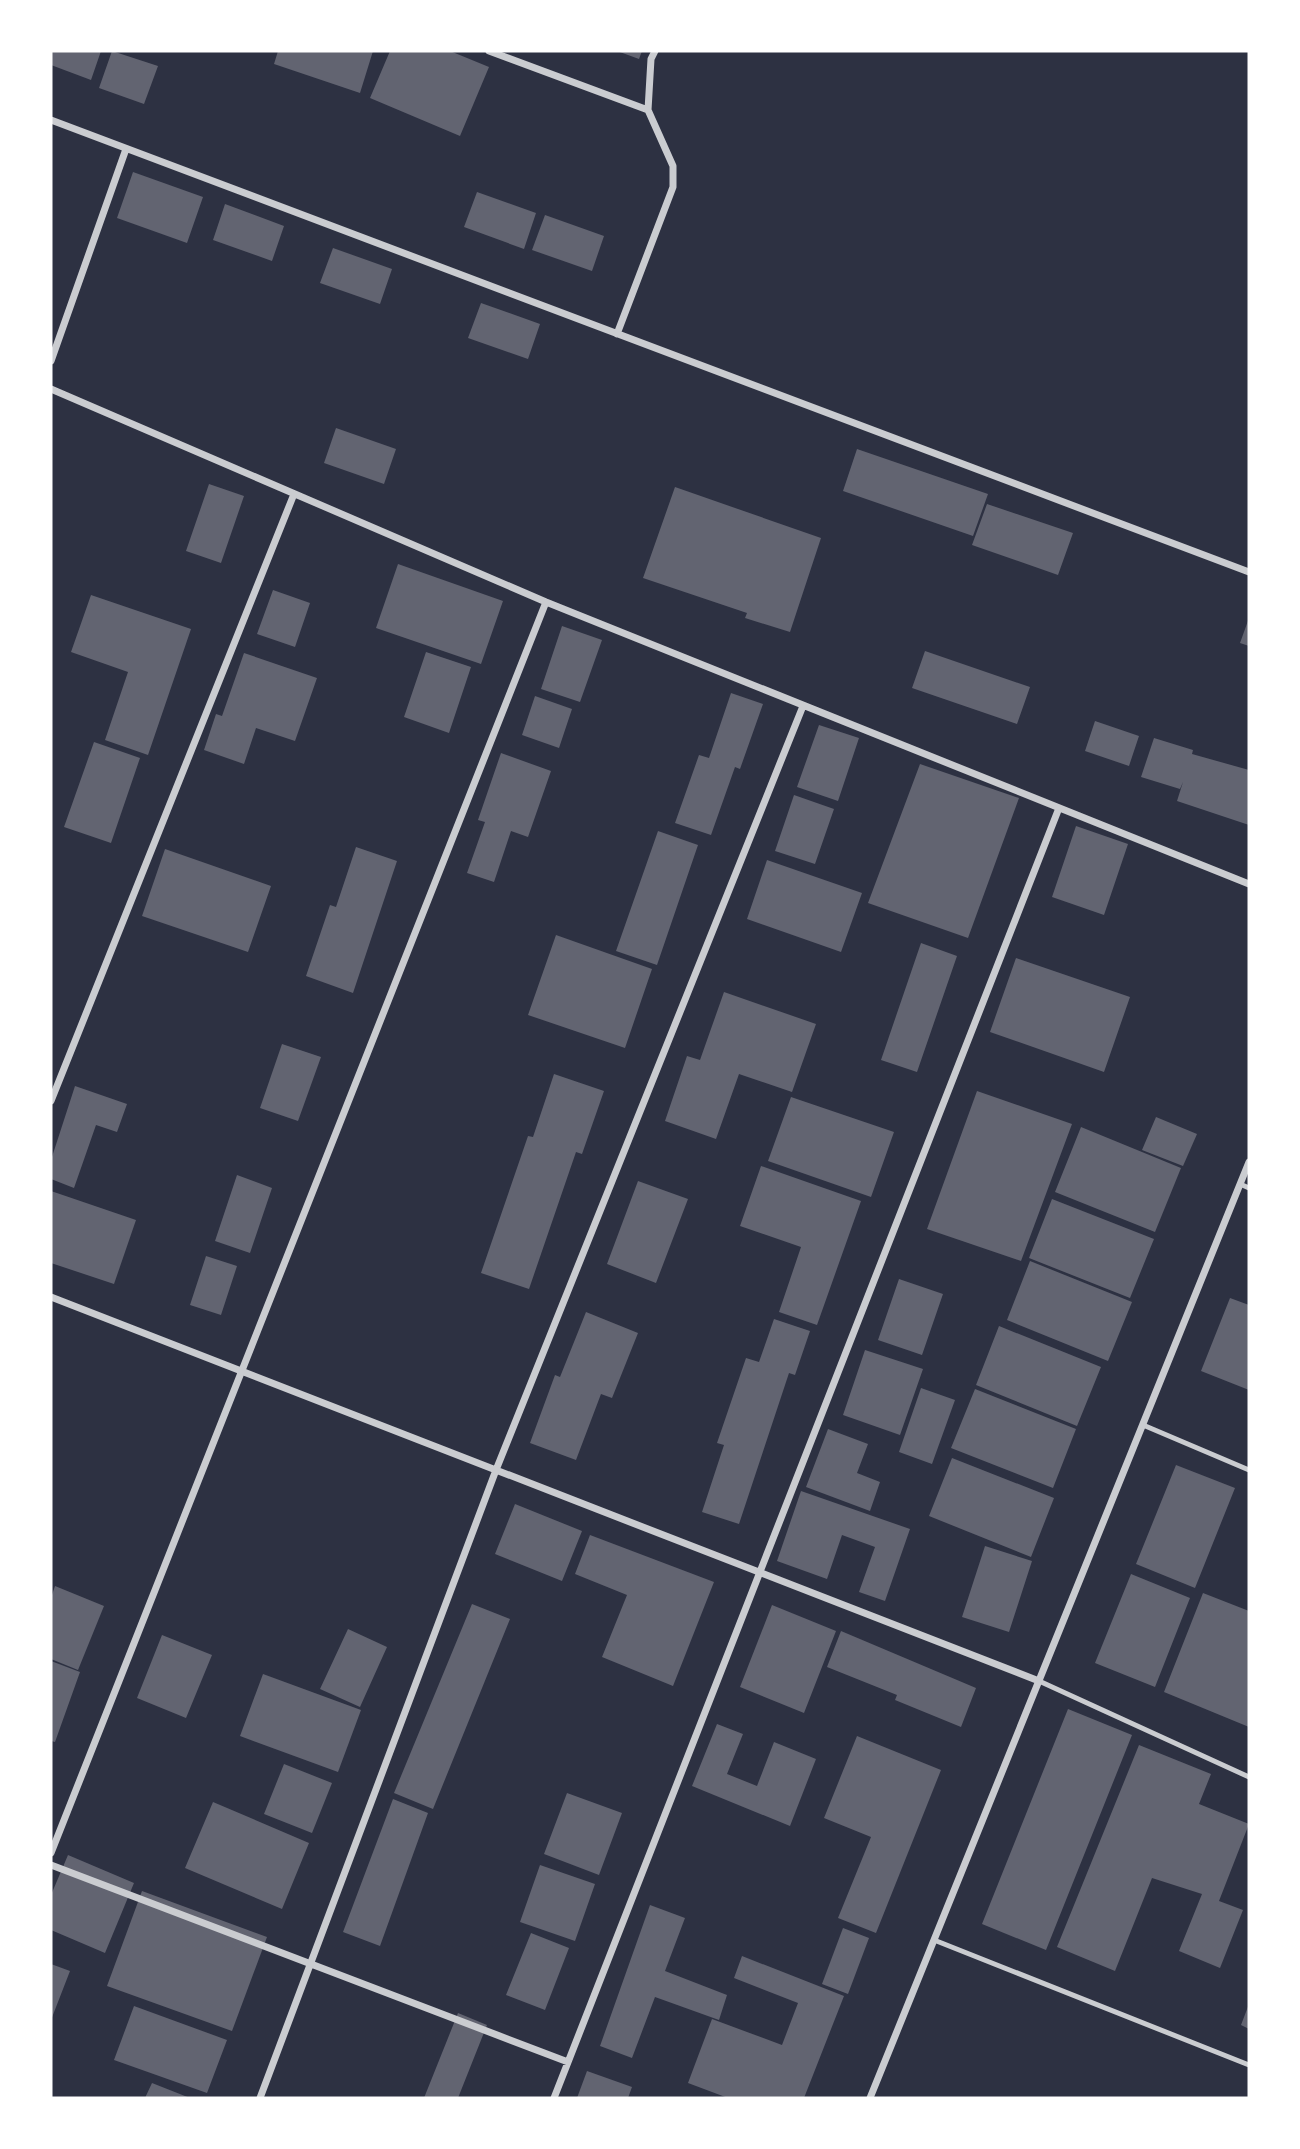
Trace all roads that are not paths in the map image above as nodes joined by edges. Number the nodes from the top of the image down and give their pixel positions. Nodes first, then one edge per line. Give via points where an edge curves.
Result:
1 (489, 51) edge
2 (655, 51) edge
3 (648, 110) junction
4 (51, 120) edge
5 (125, 149) junction
6 (617, 334) junction
7 (51, 361) edge
8 (51, 389) edge
9 (294, 494) junction
10 (1249, 572) edge
11 (546, 602) junction
12 (803, 705) junction
13 (1059, 808) junction
14 (1249, 884) edge
15 (51, 1101) edge
16 (1249, 1162) edge
17 (1240, 1184) junction
18 (1249, 1188) edge
19 (51, 1297) edge
20 (240, 1371) junction
21 (1143, 1424) junction
22 (496, 1470) junction
23 (1249, 1470) edge
24 (758, 1573) junction
25 (1039, 1682) junction
26 (1249, 1777) edge
27 (51, 1853) edge
28 (51, 1865) edge
29 (934, 1941) junction
30 (311, 1963) junction
31 (568, 2062) junction
32 (1249, 2065) edge
33 (260, 2098) edge
34 (554, 2098) edge
35 (870, 2098) edge

1 - 3 street
2 - 3 street
3 - 6 street via 673,166 673,187
4 - 5 street
5 - 6 street
5 - 7 street
6 - 10 street
8 - 9 street
9 - 11 street
9 - 15 street
11 - 12 street
11 - 20 street
12 - 13 street
12 - 22 street
13 - 14 street
13 - 24 street
16 - 17 street
17 - 18 lane
17 - 21 street
19 - 20 street
20 - 22 street
20 - 27 street
21 - 23 lane
21 - 25 street
22 - 24 street
22 - 30 street
24 - 25 street
24 - 31 street
25 - 26 lane
25 - 29 street
28 - 30 street
29 - 32 lane
29 - 35 street
30 - 31 street
30 - 33 street
31 - 34 street

